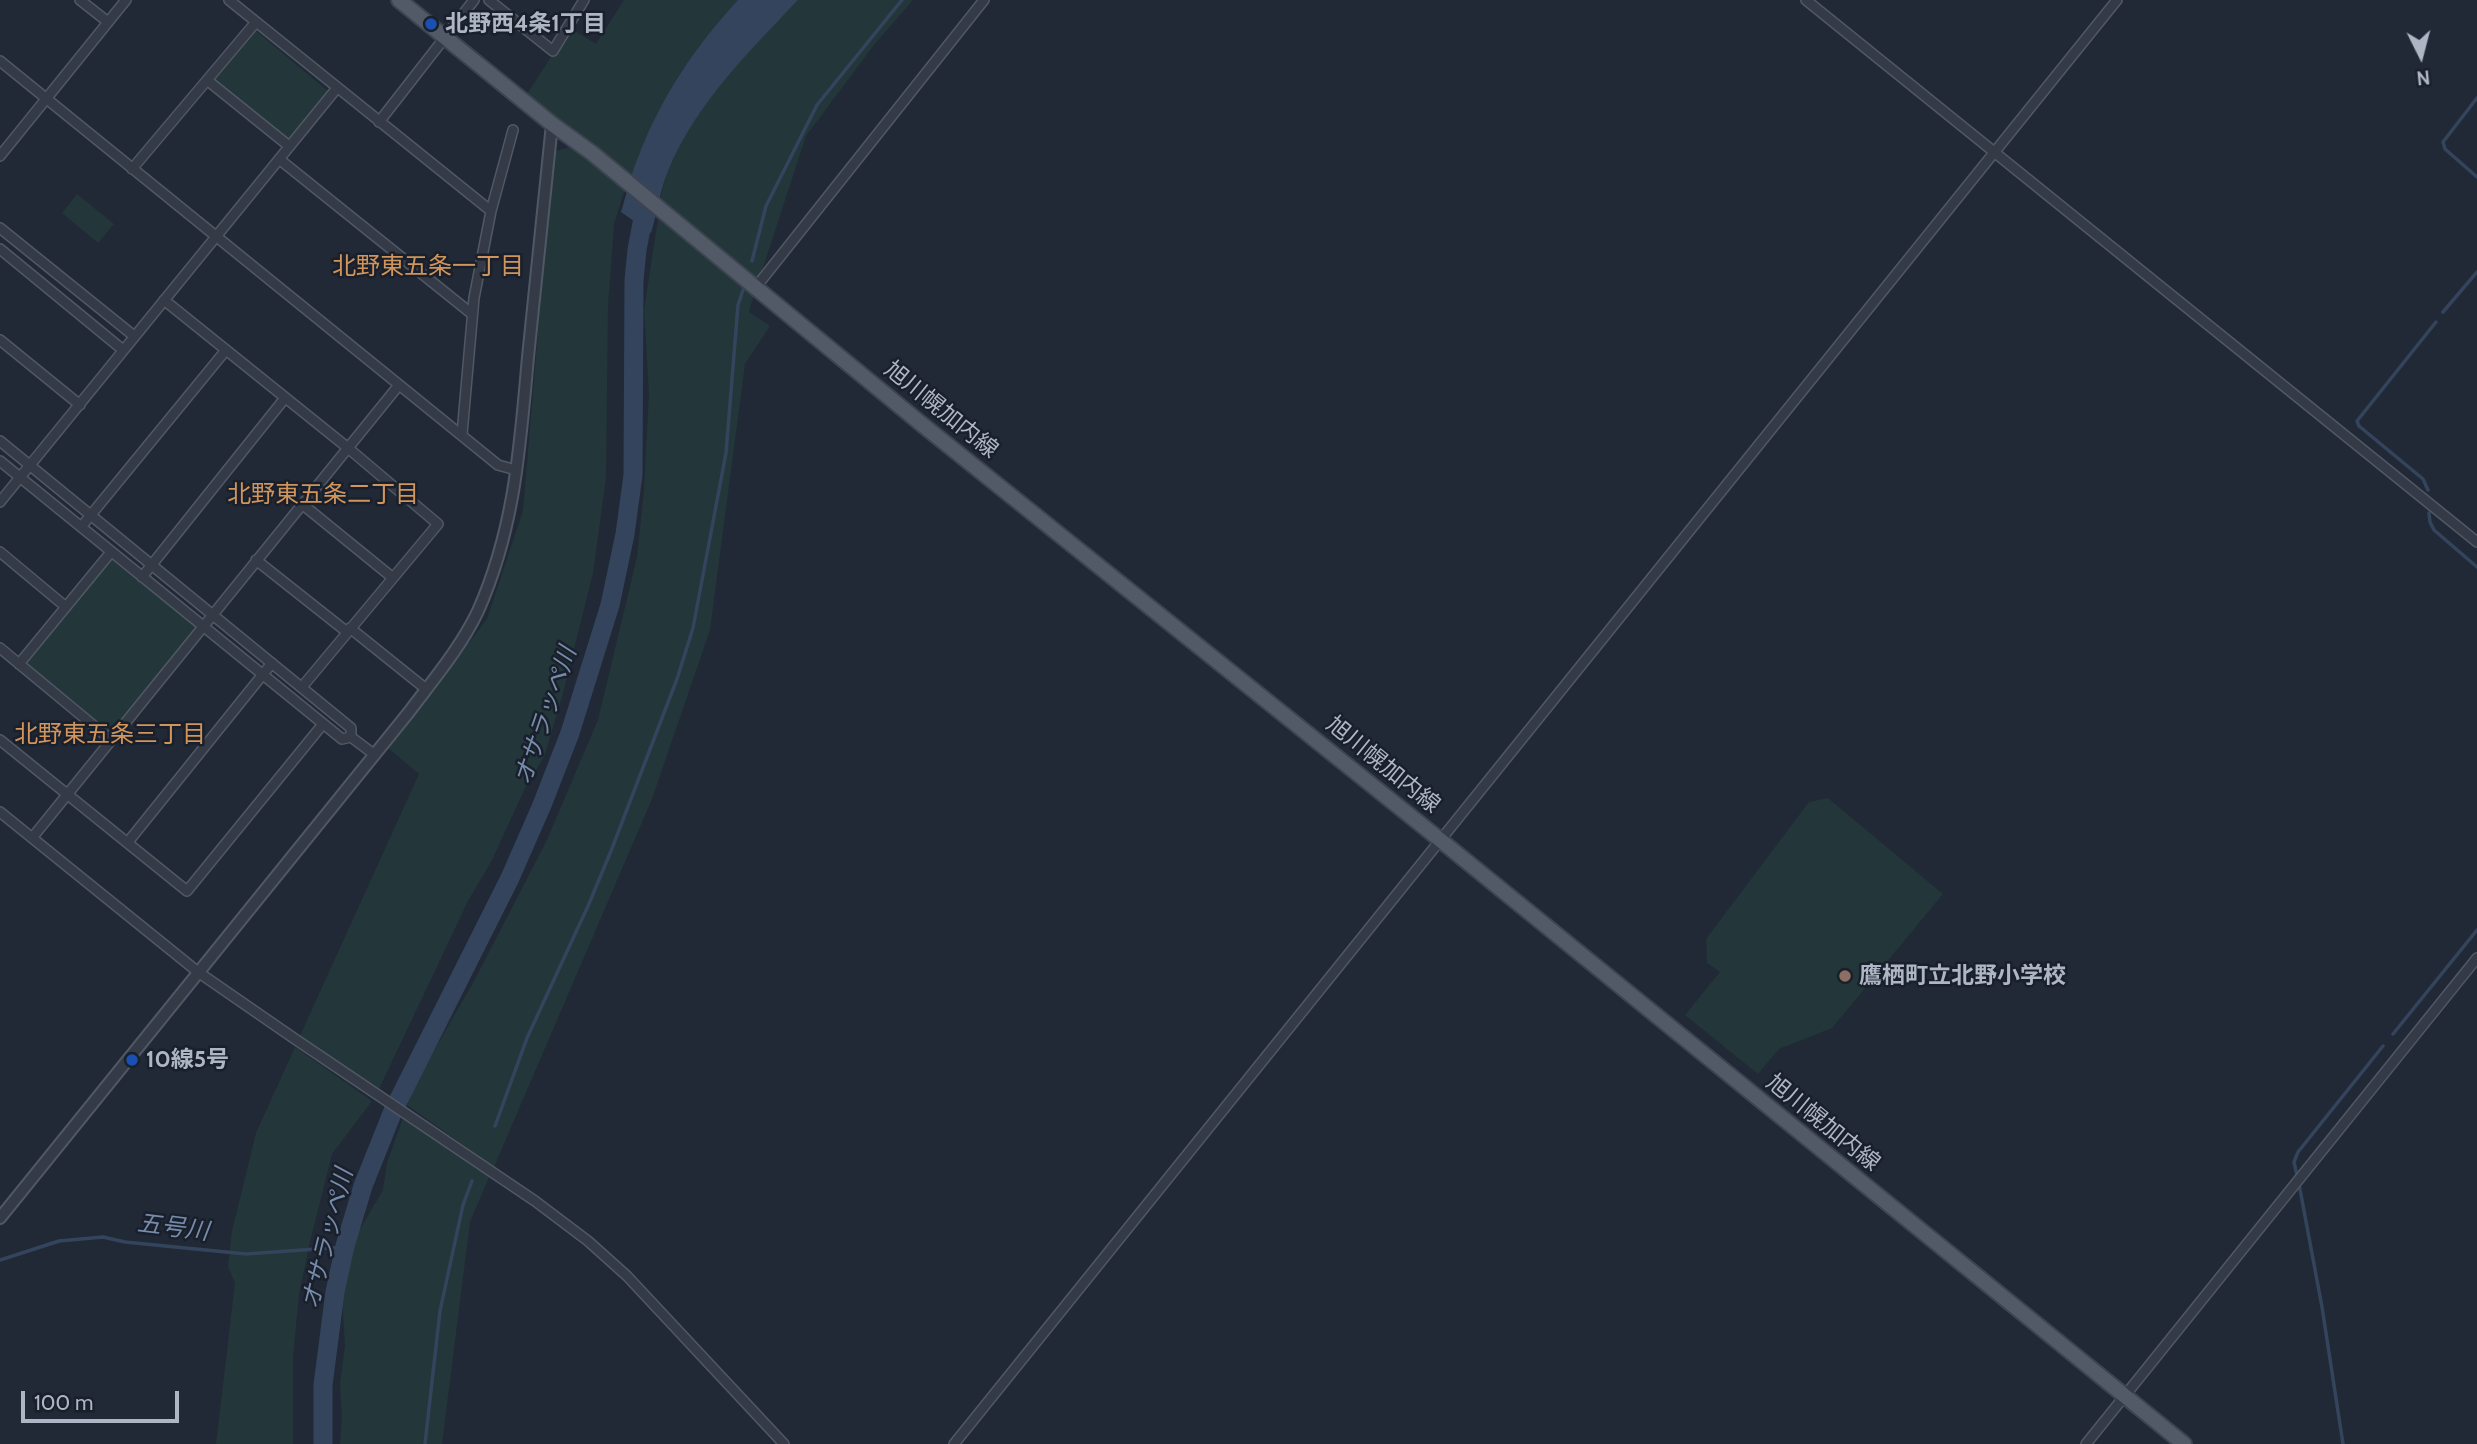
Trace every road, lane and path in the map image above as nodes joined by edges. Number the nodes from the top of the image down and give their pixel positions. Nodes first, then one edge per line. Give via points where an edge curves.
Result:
1 (80, 0) edge
2 (126, 0) edge
3 (229, 0) edge
4 (399, 0) edge
5 (474, 0) edge
6 (489, 0) edge
7 (584, 0) edge
8 (984, 0) edge
9 (1806, 0) edge
10 (2117, 0) edge
11 (108, 22) junction
12 (256, 22) junction
13 (445, 37) junction
14 (0, 61) edge
15 (207, 80) junction
16 (337, 88) junction
17 (46, 99) junction
18 (379, 122) junction
19 (552, 124) junction
20 (513, 130) dead end
21 (289, 146) junction
22 (1996, 153) junction
23 (0, 156) edge
24 (279, 159) junction
25 (132, 169) junction
26 (491, 211) junction
27 (0, 228) edge
28 (215, 237) junction
29 (0, 249) edge
30 (756, 287) junction
31 (164, 300) junction
32 (472, 314) junction
33 (134, 336) junction
34 (0, 340) edge
35 (123, 349) junction
36 (226, 350) junction
37 (399, 385) junction
38 (285, 398) junction
39 (80, 405) junction
40 (462, 434) junction
41 (0, 441) edge
42 (348, 447) junction
43 (0, 461) edge
44 (30, 465) junction
45 (516, 470) junction
46 (19, 478) junction
47 (0, 502) edge
48 (302, 504) junction
49 (91, 515) junction
50 (81, 527) junction
51 (2477, 542) edge
52 (0, 552) edge
53 (111, 552) junction
54 (256, 560) junction
55 (152, 565) junction
56 (142, 577) junction
57 (393, 578) junction
58 (66, 607) junction
59 (212, 615) junction
60 (203, 626) junction
61 (349, 630) junction
62 (0, 648) edge
63 (272, 663) junction
64 (19, 664) junction
65 (263, 675) junction
66 (302, 687) junction
67 (426, 689) junction
68 (323, 724) junction
69 (351, 737) junction
70 (0, 740) edge
71 (111, 740) junction
72 (374, 755) junction
73 (66, 794) junction
74 (0, 812) edge
75 (32, 838) junction
76 (1439, 839) junction
77 (128, 842) junction
78 (2477, 958) edge
79 (198, 972) junction
80 (0, 1217) edge
81 (2125, 1396) junction
82 (784, 1444) edge
83 (954, 1444) edge
84 (2086, 1444) edge
85 (2184, 1444) edge

1 - 11 street
2 - 11 street
3 - 12 street
4 - 13 main road, 旭川幌加内線
5 - 13 street
6 - 7 street via 553,51
8 - 30 street
9 - 22 street
10 - 22 street
11 - 17 street
12 - 15 street
12 - 16 street
13 - 18 street
13 - 19 main road, 旭川幌加内線
14 - 17 street
15 - 21 street
15 - 25 street
16 - 18 street
16 - 21 street
17 - 23 street
17 - 25 street
18 - 26 street
19 - 30 main road, 旭川幌加内線
19 - 45 street
20 - 26 street
21 - 24 street
22 - 51 street
22 - 76 street
24 - 28 street
24 - 32 street
25 - 28 street
26 - 32 street
27 - 33 street
28 - 31 street
28 - 37 street
29 - 35 street
30 - 76 main road, 旭川幌加内線
31 - 33 street
31 - 36 street
32 - 40 street
33 - 35 street
34 - 39 street
35 - 39 street
36 - 38 street
36 - 49 street
37 - 40 street
37 - 42 street
38 - 42 street
38 - 55 street
39 - 44 street
40 - 45 street via 498,465
41 - 44 street
42 - 48 street
42 - 57 street via 438,524
43 - 46 street
44 - 46 street
44 - 49 street
45 - 67 street via 505,540 494,573 477,614
46 - 47 street
46 - 50 street
48 - 54 street
48 - 57 street
49 - 50 street
49 - 55 street
50 - 53 street
52 - 58 street
53 - 56 street
53 - 58 street
54 - 59 street
54 - 61 street
55 - 56 street
55 - 59 street
56 - 60 street
57 - 61 street
58 - 64 street
59 - 60 street
59 - 63 street
60 - 65 street
60 - 71 street
61 - 66 street
61 - 67 street
62 - 64 street
63 - 65 street
63 - 66 street
64 - 71 street
65 - 68 street
65 - 77 street
66 - 69 street via 351,728
67 - 72 street
68 - 69 street via 341,738
68 - 77 street via 187,891
69 - 72 street
70 - 73 street
71 - 73 street
72 - 79 street
73 - 75 street
73 - 77 street
74 - 75 street
75 - 79 street
76 - 81 main road, 旭川幌加内線
76 - 83 street
78 - 81 street
79 - 80 street
79 - 82 street via 535,1200 627,1276
81 - 84 street
81 - 85 main road, 旭川幌加内線

